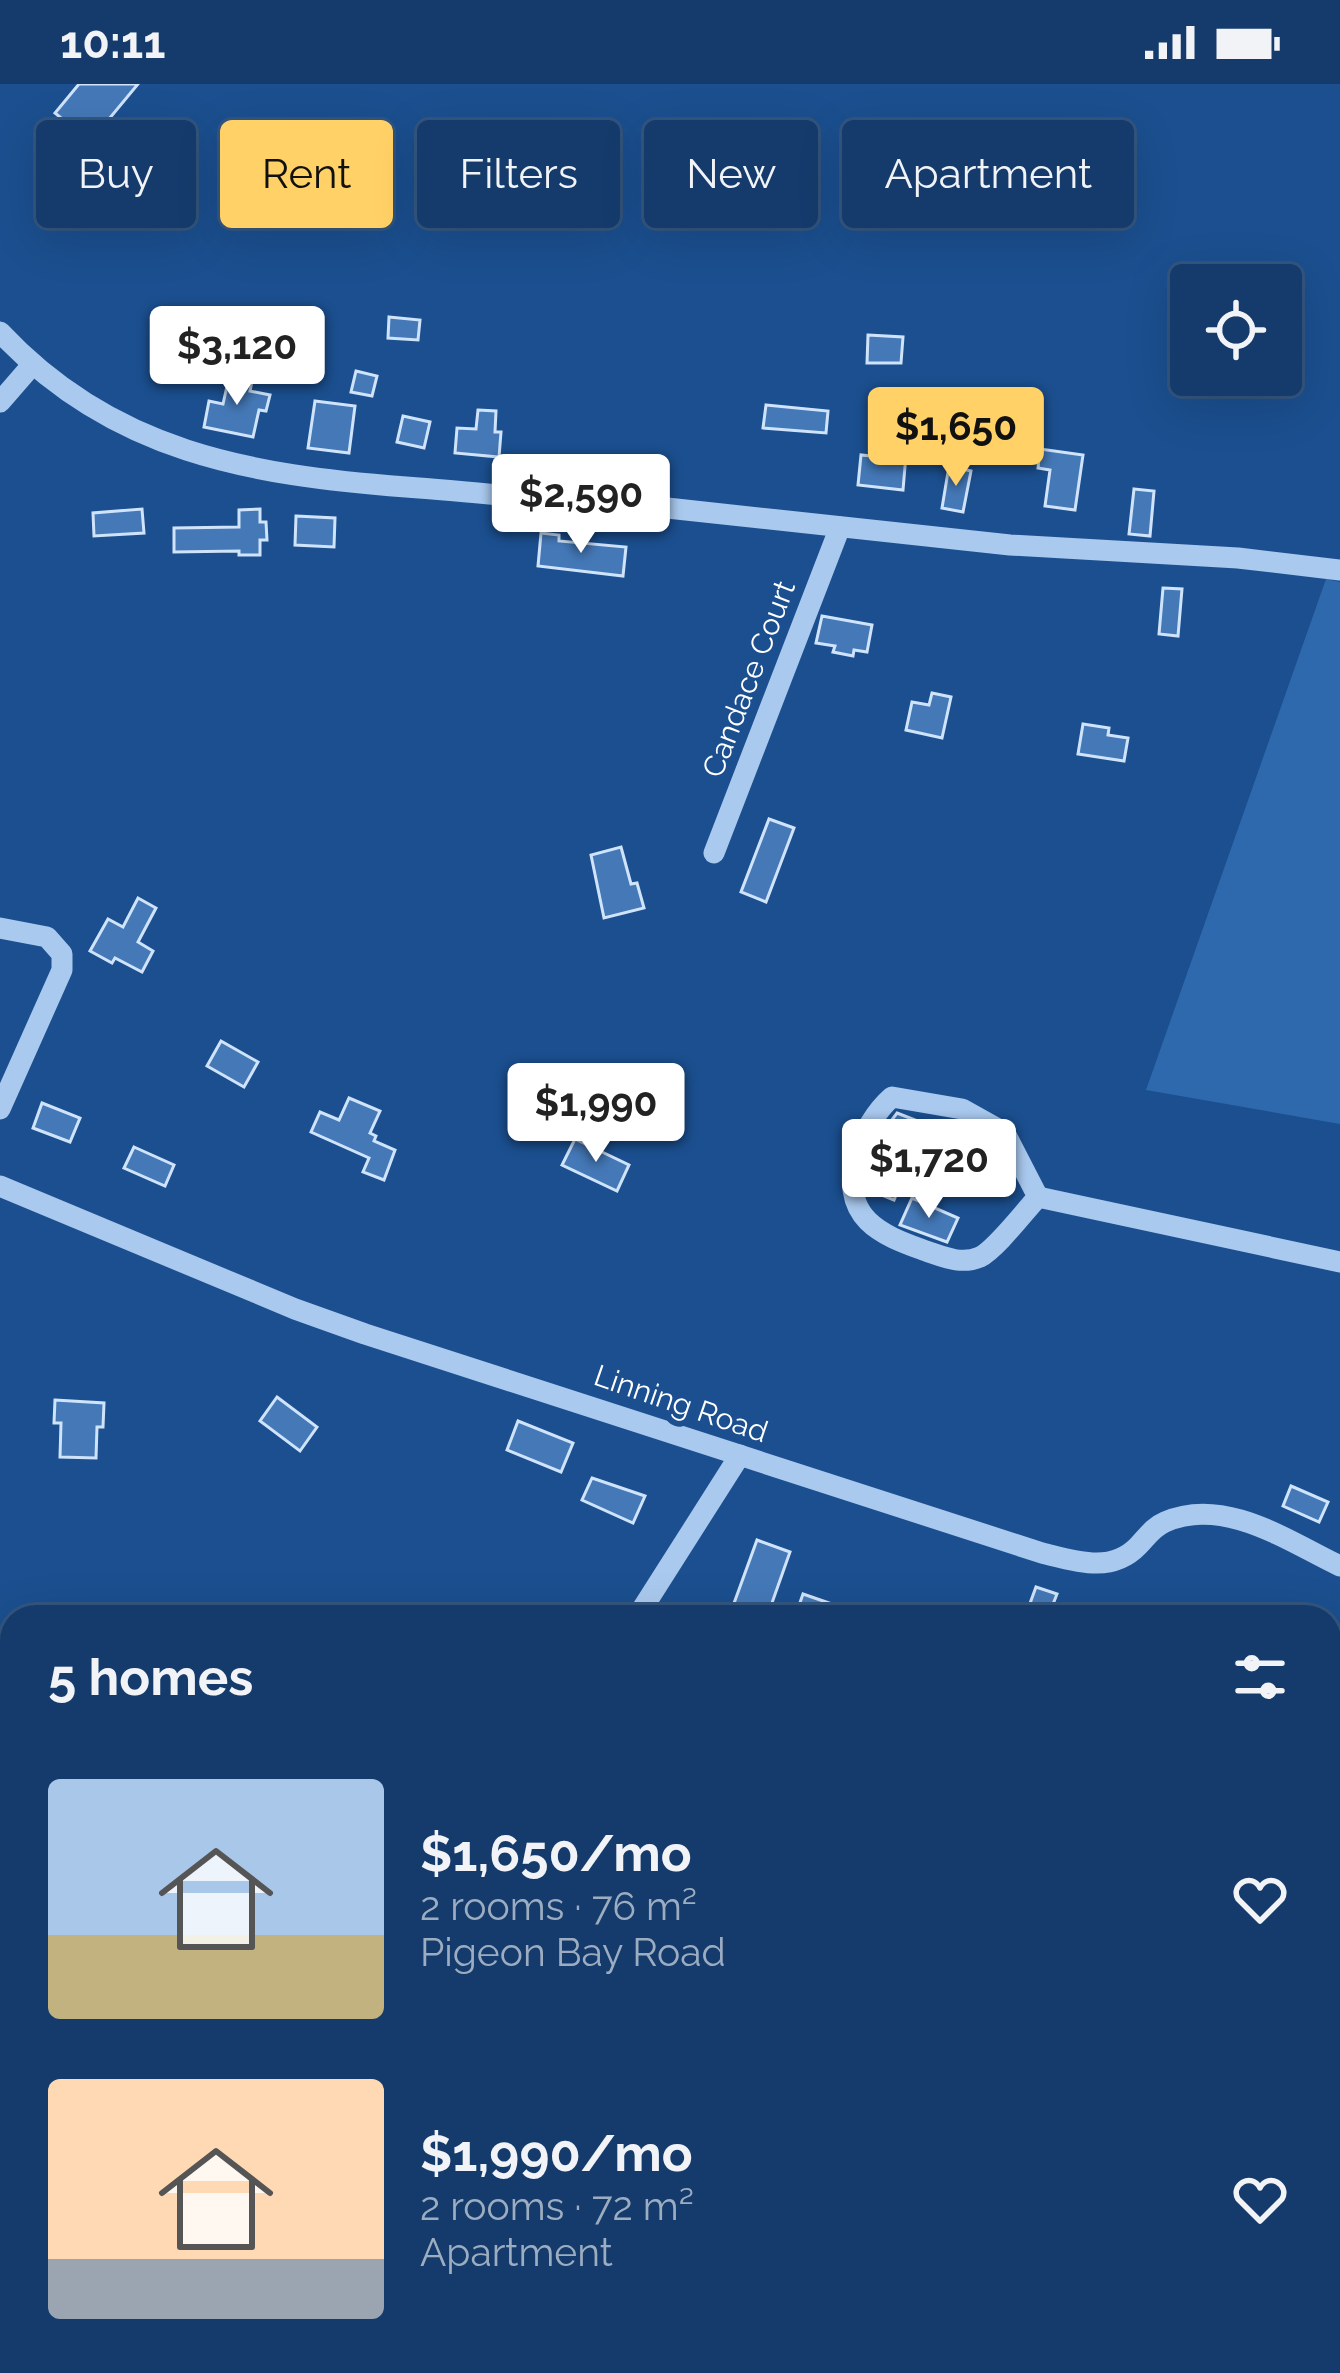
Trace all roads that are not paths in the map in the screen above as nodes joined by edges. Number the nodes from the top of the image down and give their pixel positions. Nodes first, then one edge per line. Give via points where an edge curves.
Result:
1 (0, 332) edge
2 (32, 364) junction
3 (0, 402) edge
4 (840, 527) junction
5 (1340, 569) edge
6 (714, 853) dead end
7 (0, 928) edge
8 (0, 1109) edge
9 (0, 1186) edge
10 (1038, 1197) junction
11 (1340, 1262) edge
12 (740, 1455) junction
13 (1340, 1566) edge
14 (645, 1605) edge

1 - 2 street
2 - 3 street
2 - 4 street via 138,434 234,465
4 - 5 street
4 - 6 street, Candace Court
7 - 8 street via 47,938 62,954 57,986
9 - 12 street, Linning Road via 330,1322
10 - 10 street via 1005,1133 962,1109 918,1099 892,1097 876,1112 852,1177 866,1220 956,1262 982,1256
10 - 11 street
12 - 13 street, Linning Road via 1098,1564 1124,1558 1162,1523 1215,1515 1250,1522
12 - 14 street

